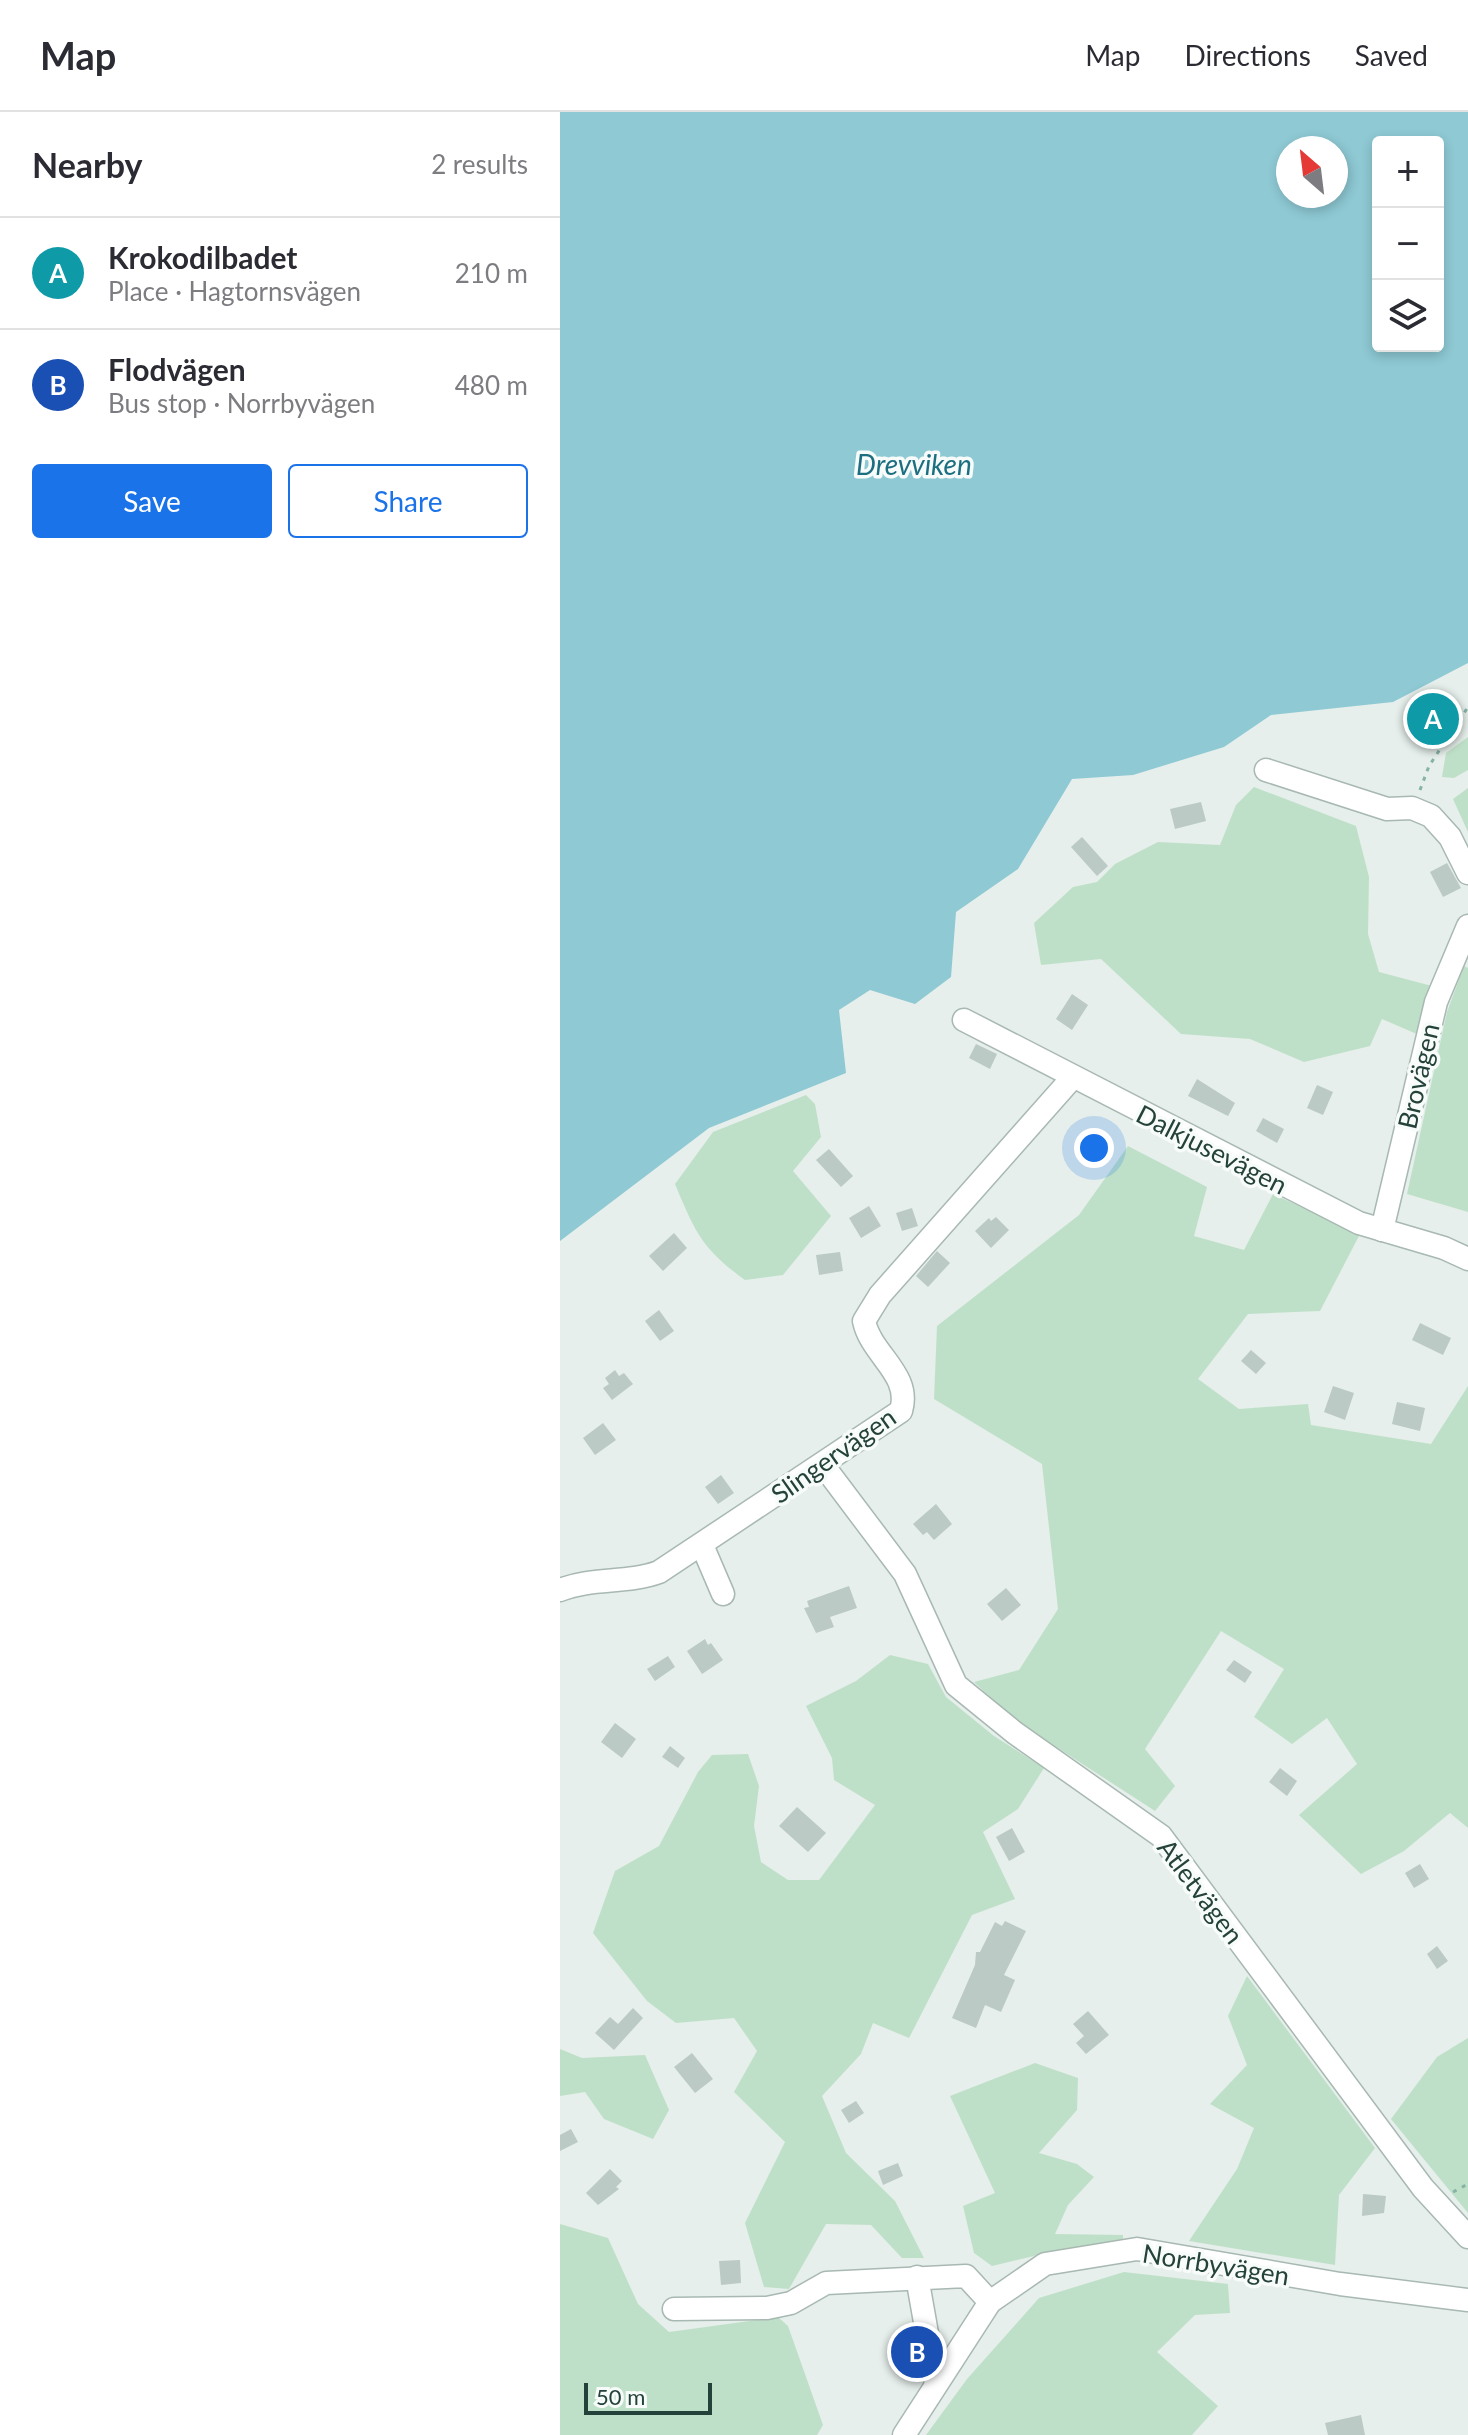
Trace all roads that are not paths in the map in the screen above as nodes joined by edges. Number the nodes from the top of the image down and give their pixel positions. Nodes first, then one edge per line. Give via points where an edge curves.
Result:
1 (1266, 770) dead end
2 (1468, 873) edge
3 (1468, 926) edge
4 (964, 1020) dead end
5 (1073, 1077) junction
6 (1382, 1230) junction
7 (1468, 1259) edge
8 (823, 1465) junction
9 (702, 1545) junction
10 (560, 1590) edge
11 (723, 1594) dead end
12 (1468, 2237) edge
13 (917, 2277) junction
14 (1468, 2300) edge
15 (990, 2302) junction
16 (674, 2309) dead end
17 (936, 2384) junction
18 (904, 2435) edge

1 - 2 street via 1387,809 1412,808 1431,816
3 - 6 street, Brovägen via 1436,1002
4 - 5 street, Dalkjusevägen
5 - 6 street, Dalkjusevägen
5 - 8 street, Slingervägen via 880,1295 864,1321 875,1349 901,1383 901,1411
6 - 7 street, Dalkjusevägen
8 - 9 street, Slingervägen
8 - 12 street, Atletvägen via 905,1574 956,1685 1161,1836 1423,2188
9 - 10 street, Slingervägen via 642,1578
9 - 11 street
13 - 15 street via 966,2276
13 - 16 street via 826,2283 791,2303 767,2308
13 - 17 street
14 - 15 street, Norrbyvägen via 1137,2249 1045,2264
15 - 17 street, Norrbyvägen
17 - 18 street, Norrbyvägen

